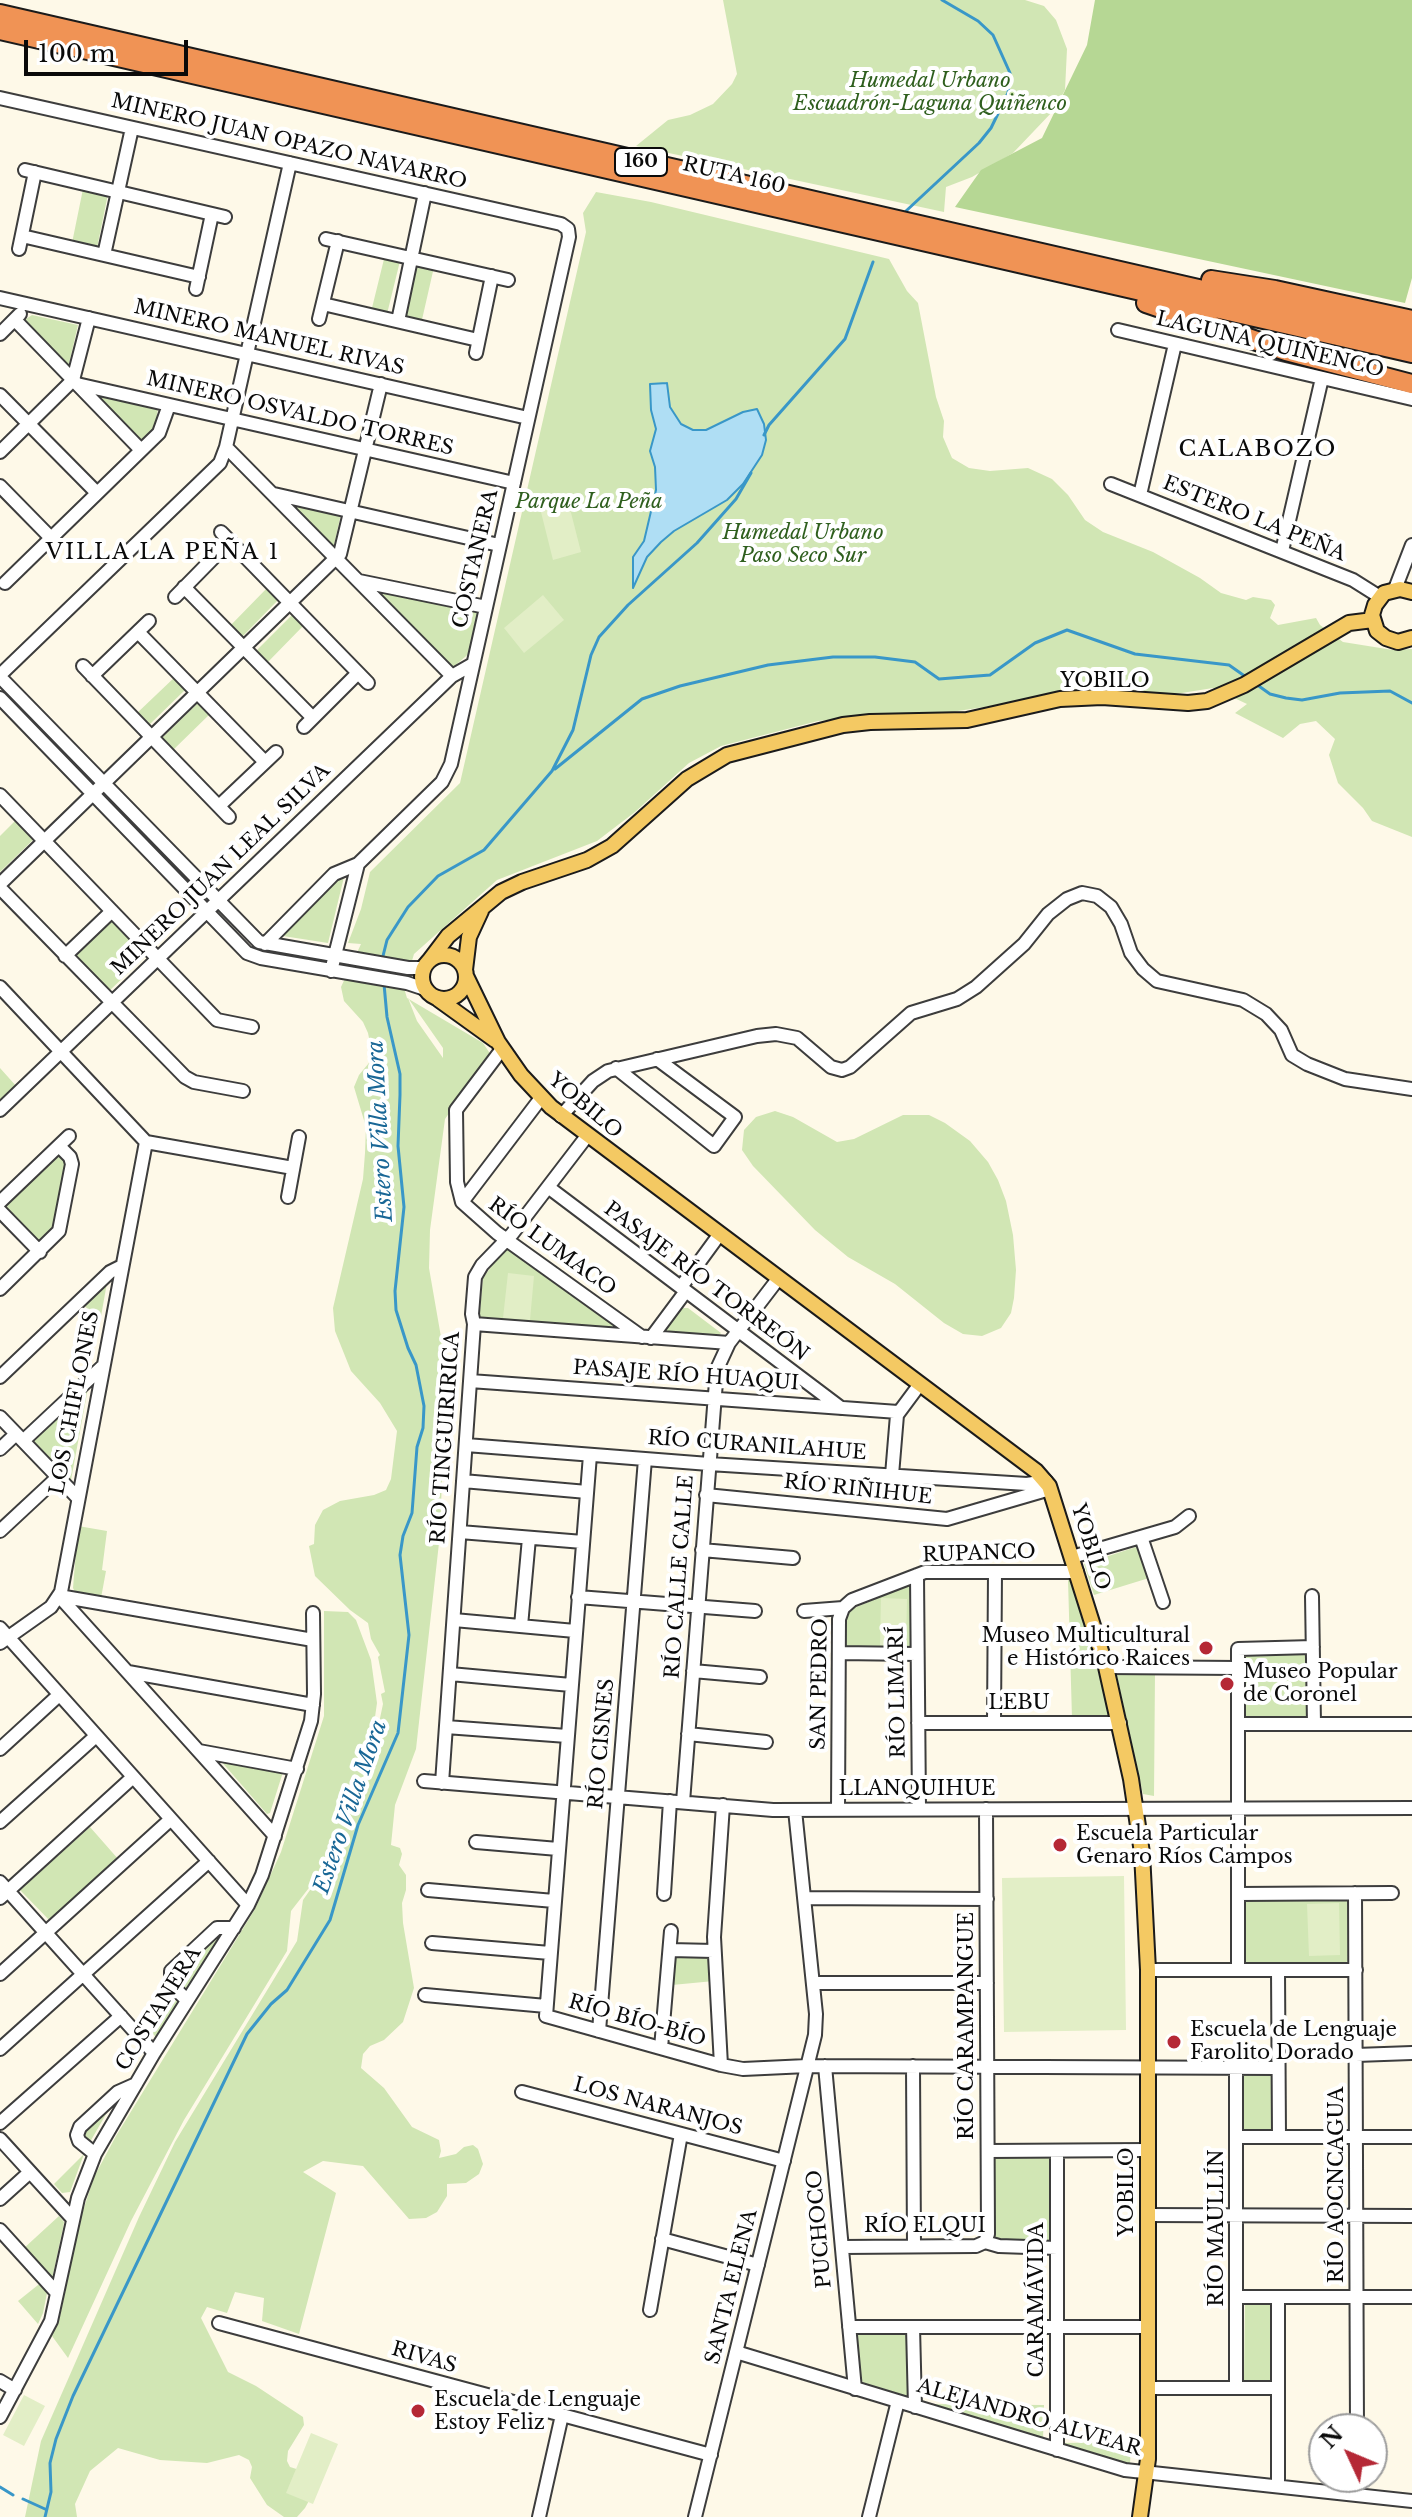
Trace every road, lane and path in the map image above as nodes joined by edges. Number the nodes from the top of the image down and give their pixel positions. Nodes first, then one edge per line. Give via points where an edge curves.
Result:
1 (0, 14) edge
2 (0, 30) edge
3 (0, 98) edge
4 (132, 128) junction
5 (290, 163) junction
6 (118, 192) junction
7 (425, 193) junction
8 (568, 229) joint
9 (104, 255) junction
10 (411, 258) junction
11 (1103, 266) junction
12 (1052, 271) junction
13 (492, 276) junction
14 (508, 280) dead end
15 (0, 298) edge
16 (24, 303) junction
17 (323, 304) junction
18 (89, 318) junction
19 (319, 319) dead end
20 (15, 320) junction
21 (1412, 320) edge
22 (398, 321) junction
23 (1118, 330) dead end
24 (0, 334) edge
25 (1412, 338) edge
26 (478, 340) junction
27 (1175, 344) junction
28 (476, 353) dead end
29 (1412, 353) edge
30 (247, 354) junction
31 (1322, 378) junction
32 (75, 382) junction
33 (381, 384) junction
34 (1412, 384) edge
35 (0, 395) edge
36 (1412, 399) edge
37 (169, 405) junction
38 (528, 418) junction
39 (232, 420) junction
40 (29, 424) junction
41 (226, 447) junction
42 (141, 450) junction
43 (366, 450) junction
44 (0, 452) edge
45 (514, 483) junction
46 (1111, 484) dead end
47 (0, 486) edge
48 (97, 493) junction
49 (274, 494) junction
50 (1140, 495) junction
51 (352, 512) junction
52 (51, 538) junction
53 (499, 545) junction
54 (1412, 545) edge
55 (1282, 551) junction
56 (336, 558) junction
57 (359, 581) junction
58 (6, 584) edge
59 (1395, 589) junction
60 (1412, 592) edge
61 (1380, 597) junction
62 (290, 603) junction
63 (486, 607) junction
64 (1373, 620) junction
65 (149, 621) dead end
66 (138, 632) junction
67 (1412, 638) edge
68 (244, 648) junction
69 (473, 664) junction
70 (83, 666) dead end
71 (358, 673) junction
72 (0, 676) edge
73 (92, 676) junction
74 (452, 676) junction
75 (368, 683) dead end
76 (197, 693) junction
77 (0, 698) edge
78 (152, 737) junction
79 (276, 752) dead end
80 (265, 762) junction
81 (104, 784) junction
82 (93, 794) junction
83 (0, 795) edge
84 (219, 806) junction
85 (229, 817) dead end
86 (44, 841) junction
87 (358, 864) junction
88 (0, 886) edge
89 (217, 901) junction
90 (486, 904) junction
91 (112, 911) junction
92 (206, 912) junction
93 (265, 944) junction
94 (334, 955) junction
95 (65, 956) junction
96 (158, 959) junction
97 (426, 965) junction
98 (331, 971) junction
99 (466, 973) junction
100 (0, 987) edge
101 (431, 994) junction
102 (111, 1004) junction
103 (252, 1027) dead end
104 (500, 1046) junction
105 (62, 1053) junction
106 (657, 1059) junction
107 (616, 1068) junction
108 (1412, 1089) edge
109 (243, 1091) dead end
110 (541, 1098) junction
111 (0, 1110) edge
112 (561, 1116) junction
113 (69, 1136) dead end
114 (587, 1136) junction
115 (299, 1137) dead end
116 (146, 1142) junction
117 (59, 1146) junction
118 (293, 1168) junction
119 (548, 1187) junction
120 (288, 1197) dead end
121 (0, 1202) edge
122 (462, 1202) junction
123 (0, 1211) edge
124 (719, 1235) junction
125 (507, 1239) junction
126 (40, 1252) junction
127 (122, 1266) junction
128 (778, 1279) junction
129 (0, 1289) edge
130 (683, 1289) junction
131 (474, 1324) junction
132 (739, 1331) junction
133 (646, 1337) junction
134 (729, 1343) junction
135 (102, 1367) junction
136 (0, 1377) edge
137 (470, 1381) junction
138 (920, 1384) junction
139 (714, 1399) junction
140 (841, 1408) junction
141 (898, 1412) junction
142 (0, 1417) edge
143 (20, 1437) junction
144 (466, 1445) junction
145 (0, 1449) edge
146 (590, 1455) junction
147 (645, 1459) junction
148 (709, 1464) junction
149 (892, 1475) junction
150 (58, 1477) junction
151 (463, 1481) junction
152 (1048, 1485) junction
153 (587, 1492) junction
154 (706, 1495) junction
155 (77, 1497) junction
156 (1189, 1516) dead end
157 (0, 1531) edge
158 (460, 1532) junction
159 (1141, 1537) junction
160 (529, 1538) junction
161 (583, 1542) junction
162 (702, 1550) junction
163 (1072, 1557) junction
164 (793, 1558) dead end
165 (995, 1572) junction
166 (1077, 1572) junction
167 (917, 1575) junction
168 (59, 1596) junction
169 (1312, 1596) dead end
170 (578, 1597) junction
171 (634, 1601) junction
172 (1163, 1602) dead end
173 (698, 1606) junction
174 (843, 1608) junction
175 (755, 1611) dead end
176 (804, 1611) dead end
177 (313, 1613) dead end
178 (454, 1620) junction
179 (521, 1626) junction
180 (575, 1631) junction
181 (3, 1636) edge
182 (313, 1640) junction
183 (1313, 1647) junction
184 (839, 1653) junction
185 (917, 1654) junction
186 (1106, 1667) junction
187 (1238, 1668) junction
188 (693, 1671) junction
189 (128, 1672) junction
190 (450, 1674) junction
191 (760, 1677) dead end
192 (571, 1685) junction
193 (59, 1695) junction
194 (313, 1705) junction
195 (918, 1723) junction
196 (994, 1723) junction
197 (1120, 1723) junction
198 (1238, 1724) junction
199 (1314, 1724) junction
200 (1412, 1724) edge
201 (446, 1727) junction
202 (688, 1734) junction
203 (96, 1736) junction
204 (567, 1736) junction
205 (766, 1742) dead end
206 (0, 1749) edge
207 (199, 1751) junction
208 (297, 1769) junction
209 (133, 1777) junction
210 (424, 1781) dead end
211 (442, 1783) junction
212 (562, 1793) junction
213 (618, 1796) junction
214 (676, 1802) junction
215 (723, 1805) junction
216 (1136, 1808) junction
217 (1412, 1808) edge
218 (838, 1809) junction
219 (919, 1809) junction
220 (986, 1809) junction
221 (1238, 1809) junction
222 (795, 1810) junction
223 (171, 1819) junction
224 (0, 1822) edge
225 (275, 1836) junction
226 (476, 1842) dead end
227 (558, 1849) junction
228 (209, 1861) junction
229 (3, 1890) edge
230 (428, 1890) dead end
231 (1355, 1893) junction
232 (1392, 1893) dead end
233 (664, 1894) dead end
234 (1238, 1894) junction
235 (804, 1898) junction
236 (987, 1899) junction
237 (554, 1901) junction
238 (248, 1905) junction
239 (234, 1928) junction
240 (671, 1931) dead end
241 (46, 1933) junction
242 (432, 1943) dead end
243 (670, 1950) junction
244 (714, 1951) junction
245 (550, 1953) junction
246 (1148, 1970) junction
247 (1238, 1970) junction
248 (1278, 1970) junction
249 (1356, 1970) junction
250 (0, 1974) edge
251 (83, 1974) junction
252 (813, 1983) junction
253 (987, 1983) junction
254 (425, 1995) dead end
255 (187, 2000) junction
256 (546, 2006) junction
257 (121, 2016) junction
258 (599, 2031) junction
259 (661, 2048) junction
260 (0, 2049) edge
261 (154, 2053) junction
262 (1412, 2053) edge
263 (1356, 2055) junction
264 (721, 2065) junction
265 (807, 2066) junction
266 (825, 2066) junction
267 (913, 2066) junction
268 (987, 2067) junction
269 (1147, 2067) junction
270 (1236, 2068) junction
271 (1278, 2068) junction
272 (136, 2084) junction
273 (522, 2092) dead end
274 (0, 2123) edge
275 (681, 2134) junction
276 (1237, 2137) junction
277 (1279, 2137) junction
278 (1357, 2137) junction
279 (1412, 2137) edge
280 (0, 2139) edge
281 (1147, 2150) junction
282 (988, 2151) junction
283 (1057, 2151) junction
284 (95, 2154) junction
285 (784, 2161) junction
286 (30, 2172) junction
287 (0, 2199) edge
288 (1147, 2215) junction
289 (1237, 2216) junction
290 (1412, 2216) edge
291 (1357, 2217) junction
292 (73, 2219) junction
293 (0, 2230) edge
294 (662, 2239) junction
295 (985, 2242) junction
296 (914, 2246) junction
297 (842, 2247) junction
298 (1057, 2248) junction
299 (758, 2265) junction
300 (57, 2293) junction
301 (1237, 2297) junction
302 (1278, 2297) junction
303 (1357, 2297) junction
304 (1412, 2297) edge
305 (650, 2310) dead end
306 (219, 2323) dead end
307 (849, 2327) junction
308 (913, 2327) junction
309 (1057, 2327) junction
310 (1147, 2327) junction
311 (736, 2352) junction
312 (0, 2381) edge
313 (1147, 2388) junction
314 (1236, 2388) junction
315 (1278, 2388) junction
316 (855, 2389) junction
317 (15, 2390) junction
318 (898, 2401) junction
319 (915, 2407) junction
320 (1357, 2413) edge
321 (562, 2415) junction
322 (0, 2417) edge
323 (1057, 2450) junction
324 (711, 2455) junction
325 (1147, 2472) junction
326 (1278, 2486) junction
327 (1357, 2495) joint
328 (1412, 2501) edge
329 (539, 2517) edge
330 (695, 2517) edge
331 (869, 2517) edge
332 (1140, 2517) edge

1 - 11 highway, RUTA 160 / 160
2 - 12 highway, RUTA 160 / 160
3 - 4 street, MINERO JUAN OPAZO NAVARRO
4 - 5 street, MINERO JUAN OPAZO NAVARRO
4 - 6 street
5 - 7 street, MINERO JUAN OPAZO NAVARRO
5 - 30 street
6 - 9 street
6 - 9 street via 30,171 21,243
6 - 9 street via 219,216 198,283
7 - 8 street, MINERO JUAN OPAZO NAVARRO
7 - 10 street
8 - 38 street, COSTANERA
10 - 13 street
10 - 17 street via 332,240
10 - 22 street
11 - 21 highway via 1275,290
11 - 25 highway, RUTA 160 / 160
12 - 29 highway, RUTA 160 / 160
12 - 34 highway via 1286,351
13 - 14 street
13 - 26 street
15 - 16 street, MINERO MANUEL RIVAS
16 - 18 street, MINERO MANUEL RIVAS
16 - 20 street
17 - 19 street
17 - 22 street
18 - 30 street, MINERO MANUEL RIVAS
18 - 32 street
20 - 24 street
20 - 32 street
22 - 26 street
23 - 27 street, LAGUNA QUIÑENCO
26 - 28 street
27 - 31 street, LAGUNA QUIÑENCO
27 - 50 street
30 - 33 street, MINERO MANUEL RIVAS
30 - 39 street
31 - 36 street, LAGUNA QUIÑENCO
31 - 55 street
32 - 37 street, MINERO OSVALDO TORRES
32 - 40 street
32 - 42 street
33 - 38 street, MINERO MANUEL RIVAS
33 - 43 street
35 - 40 street
37 - 39 street, MINERO OSVALDO TORRES
37 - 42 street via 161,430
38 - 45 street, COSTANERA
39 - 41 street
39 - 43 street, MINERO OSVALDO TORRES
40 - 44 street
40 - 48 street
41 - 49 street
41 - 72 street via 212,473
42 - 48 street
43 - 45 street, MINERO OSVALDO TORRES
43 - 51 street
45 - 53 street, COSTANERA
46 - 50 street, ESTERO LA PEÑA
47 - 52 street
48 - 52 street
49 - 51 street
49 - 56 street
50 - 55 street, ESTERO LA PEÑA
51 - 53 street
51 - 56 street
52 - 58 street
53 - 63 street, COSTANERA
54 - 59 street
55 - 61 street, ESTERO LA PEÑA
56 - 57 street
56 - 62 street
57 - 63 street
57 - 74 street
59 - 60 main road
59 - 61 main road
61 - 64 main road
62 - 68 street
62 - 68 street via 226,536 180,592
62 - 71 street
63 - 69 street, COSTANERA
64 - 67 main road via 1386,638
64 - 90 main road, YOBILO via 1349,623 1244,685 1196,703 1073,698 967,720 858,723 738,751 696,772 612,846 511,886
65 - 66 street
66 - 73 street
66 - 76 street
68 - 71 street via 309,722
68 - 76 street
69 - 74 street, MINERO JUAN LEAL SILVA
69 - 87 street, COSTANERA via 446,777
70 - 73 street
71 - 75 street
72 - 81 street
73 - 78 street
74 - 89 street, MINERO JUAN LEAL SILVA
76 - 78 street
76 - 80 street
77 - 82 street
78 - 81 street
78 - 84 street
79 - 80 street
80 - 84 street
81 - 82 street
81 - 89 street
82 - 86 street
82 - 92 street
83 - 86 street
84 - 85 street
86 - 88 street
86 - 91 street
87 - 93 street, COSTANERA via 334,874
87 - 94 street
88 - 95 street
89 - 92 street, MINERO JUAN LEAL SILVA
89 - 93 street
90 - 97 main road, YOBILO via 448,936
90 - 99 main road via 469,937
91 - 95 street
91 - 96 street
92 - 96 street, MINERO JUAN LEAL SILVA
92 - 98 street via 251,955
93 - 94 street
94 - 97 street via 408,968
94 - 98 street
95 - 102 street
96 - 102 street, MINERO JUAN LEAL SILVA
96 - 103 street via 217,1020
97 - 99 main road via 450,956
97 - 101 main road via 422,979
98 - 101 street via 407,983
99 - 101 main road via 458,995 448,999
99 - 104 main road, YOBILO
100 - 105 street
101 - 104 main road, YOBILO
102 - 105 street, MINERO JUAN LEAL SILVA
102 - 109 street via 185,1077
104 - 110 main road, YOBILO
104 - 122 street, RÍO LUMACO via 456,1110
105 - 111 street, MINERO JUAN LEAL SILVA
105 - 116 street
106 - 107 street
106 - 107 street via 735,1117 714,1146
106 - 108 street via 776,1034 797,1038 831,1067 850,1067 911,1013 957,999 976,987 1048,914 1082,893 1111,907 1131,953 1157,981 1243,1000 1266,1014 1281,1030 1292,1055 1307,1064 1345,1079
107 - 112 street via 593,1081
110 - 112 main road, YOBILO
110 - 122 street
112 - 114 main road, YOBILO
113 - 117 street
114 - 119 street, RÍO TINGUIRIRICA
114 - 124 main road, YOBILO
115 - 118 street
116 - 118 street
116 - 127 street, LOS CHIFLONES
117 - 121 street
117 - 126 street via 72,1164 59,1231
118 - 120 street
119 - 125 street, RÍO TINGUIRIRICA
119 - 130 street, PASAJE RÍO TORREÓN
122 - 125 street, RÍO LUMACO
123 - 126 street
124 - 128 main road, YOBILO
124 - 130 street
125 - 131 street, RÍO TINGUIRIRICA via 477,1273
125 - 133 street, RÍO LUMACO
126 - 129 street
127 - 135 street, LOS CHIFLONES
127 - 136 street
128 - 132 street, RÍO CALLE CALLE
128 - 138 main road, YOBILO
130 - 132 street, PASAJE RÍO TORREÓN
130 - 133 street
131 - 133 street
131 - 137 street, RÍO TINGUIRIRICA
132 - 134 street, RÍO CALLE CALLE
132 - 140 street, PASAJE RÍO TORREÓN
133 - 134 street
134 - 139 street, RÍO CALLE CALLE via 717,1369
135 - 143 street
135 - 155 street, LOS CHIFLONES
137 - 139 street, PASAJE RÍO HUAQUI
137 - 144 street, RÍO TINGUIRIRICA
138 - 141 street
138 - 152 main road, YOBILO
139 - 140 street, PASAJE RÍO HUAQUI
139 - 148 street, RÍO CALLE CALLE
140 - 141 street, PASAJE RÍO HUAQUI
141 - 149 street
142 - 143 street
143 - 145 street
143 - 150 street
144 - 146 street, RÍO CURANILAHUE
144 - 151 street, RÍO TINGUIRIRICA
146 - 147 street, RÍO CURANILAHUE
146 - 153 street, RÍO BÍO-BÍO
147 - 148 street, RÍO CURANILAHUE
147 - 171 street, RÍO CISNES
148 - 149 street, RÍO CURANILAHUE
148 - 154 street, RÍO CALLE CALLE
149 - 152 street, RÍO CURANILAHUE
150 - 155 street
150 - 157 street
151 - 153 street
151 - 158 street, RÍO TINGUIRIRICA
152 - 154 street, RÍO RIÑIHUE via 939,1519
152 - 163 main road, YOBILO
153 - 161 street, RÍO BÍO-BÍO
154 - 162 street, RÍO CALLE CALLE
155 - 168 street, LOS CHIFLONES
156 - 159 street via 1175,1527
158 - 160 street
158 - 178 street, RÍO TINGUIRIRICA
159 - 163 street
159 - 172 street
160 - 161 street
160 - 179 street
161 - 170 street, RÍO BÍO-BÍO
162 - 164 street
162 - 173 street, RÍO CALLE CALLE
163 - 166 main road, YOBILO
165 - 166 street, RUPANCO
165 - 167 street, RUPANCO
165 - 196 street
166 - 186 main road, YOBILO
167 - 174 street, RUPANCO
167 - 185 street, RÍO LIMARÍ
168 - 181 street via 51,1607
168 - 182 street
168 - 189 street
169 - 183 street
170 - 171 street
170 - 180 street, RÍO BÍO-BÍO
171 - 173 street
171 - 213 street, RÍO CISNES
173 - 175 street
173 - 188 street, RÍO CALLE CALLE
174 - 176 street
174 - 184 street, SAN PEDRO
177 - 182 street, COSTANERA
178 - 179 street
178 - 190 street, RÍO TINGUIRIRICA
179 - 180 street
180 - 192 street, RÍO BÍO-BÍO
181 - 193 street
182 - 194 street, COSTANERA
183 - 187 street via 1238,1649
183 - 199 street
184 - 185 street
184 - 218 street, SAN PEDRO
185 - 195 street, RÍO LIMARÍ
186 - 187 street
186 - 197 main road, YOBILO
187 - 198 street
188 - 191 street
188 - 202 street, RÍO CALLE CALLE
189 - 194 street
189 - 207 street
190 - 192 street
190 - 201 street, RÍO TINGUIRIRICA
192 - 204 street, RÍO BÍO-BÍO
193 - 203 street
193 - 206 street
194 - 208 street, COSTANERA
195 - 196 street, LEBU
195 - 219 street, RÍO LIMARÍ
196 - 197 street, LEBU
197 - 216 main road, YOBILO
198 - 199 street
198 - 221 street
199 - 200 street
201 - 204 street
201 - 211 street, RÍO TINGUIRIRICA
202 - 205 street
202 - 214 street, RÍO CALLE CALLE
203 - 209 street
203 - 224 street
204 - 212 street, RÍO BÍO-BÍO
207 - 208 street
207 - 225 street
208 - 225 street, COSTANERA
209 - 223 street
209 - 229 street
210 - 211 street, LLANQUIHUE
211 - 212 street, LLANQUIHUE
212 - 213 street, LLANQUIHUE
212 - 227 street, RÍO BÍO-BÍO
213 - 214 street, LLANQUIHUE
213 - 258 street, RÍO CISNES
214 - 215 street, LLANQUIHUE
214 - 233 street, RÍO CALLE CALLE
215 - 222 street, LLANQUIHUE
215 - 244 street
216 - 220 street, LLANQUIHUE
216 - 221 street, LLANQUIHUE
216 - 246 main road, YOBILO
217 - 221 street, LLANQUIHUE
218 - 219 street, LLANQUIHUE
218 - 222 street, LLANQUIHUE
219 - 220 street, LLANQUIHUE
220 - 236 street, RÍO CARAMPANGUE
221 - 234 street
222 - 235 street
223 - 228 street
223 - 241 street
225 - 238 street, COSTANERA
226 - 227 street
227 - 237 street, RÍO BÍO-BÍO
228 - 238 street
228 - 251 street
229 - 241 street
230 - 237 street
231 - 232 street
231 - 234 street
231 - 249 street, RÍO AOCNCAGUA
234 - 247 street
235 - 236 street
235 - 252 street
236 - 253 street, RÍO CARAMPANGUE
237 - 245 street, RÍO BÍO-BÍO
238 - 239 street, COSTANERA
239 - 255 street, COSTANERA
239 - 255 street via 215,1929 171,1971 171,1985
240 - 243 street
241 - 250 street
241 - 251 street
242 - 245 street
243 - 244 street
243 - 259 street
244 - 264 street
245 - 256 street, RÍO BÍO-BÍO
246 - 247 street
246 - 269 main road, YOBILO
247 - 248 street
248 - 249 street
248 - 271 street
249 - 263 street, RÍO AOCNCAGUA
251 - 257 street
251 - 260 street
252 - 253 street
252 - 265 street via 816,2025
253 - 268 street, RÍO CARAMPANGUE
254 - 256 street
255 - 261 street, COSTANERA
256 - 258 street, RÍO BÍO-BÍO via 546,2016
257 - 261 street
257 - 274 street
258 - 259 street, RÍO BÍO-BÍO
259 - 264 street, RÍO BÍO-BÍO
261 - 272 street, COSTANERA
262 - 263 street
263 - 278 street, RÍO AOCNCAGUA
264 - 265 street, RÍO BÍO-BÍO
265 - 266 street, RÍO BÍO-BÍO
265 - 285 street, SANTA ELENA
266 - 267 street, RÍO BÍO-BÍO
266 - 297 street, PUCHOCO
267 - 268 street, RÍO BÍO-BÍO
267 - 296 street
268 - 269 street, RÍO BÍO-BÍO
268 - 282 street, RÍO CARAMPANGUE
269 - 270 street, RÍO BÍO-BÍO
269 - 281 main road, YOBILO
270 - 271 street, RÍO BÍO-BÍO
270 - 276 street, RÍO MAULLÍN
271 - 277 street
272 - 284 street, COSTANERA
272 - 284 street via 118,2092 80,2127 79,2141
273 - 275 street, LOS NARANJOS
275 - 285 street, LOS NARANJOS
275 - 294 street
276 - 277 street
276 - 289 street, RÍO MAULLÍN
277 - 278 street
278 - 279 street
278 - 291 street, RÍO AOCNCAGUA
280 - 286 street
281 - 283 street
281 - 288 main road, YOBILO
282 - 283 street
282 - 295 street, RÍO CARAMPANGUE
283 - 298 street, CARAMÁVIDA
284 - 292 street, COSTANERA
285 - 299 street, SANTA ELENA
286 - 287 street
286 - 292 street
288 - 289 street
288 - 310 main road, YOBILO
289 - 291 street
289 - 301 street, RÍO MAULLÍN
290 - 291 street
291 - 303 street, RÍO AOCNCAGUA
292 - 300 street, COSTANERA
293 - 300 street
294 - 299 street
294 - 305 street
295 - 296 street, RÍO ELQUI
295 - 298 street, RÍO ELQUI
296 - 297 street, RÍO ELQUI
297 - 307 street, PUCHOCO
298 - 309 street, CARAMÁVIDA
299 - 311 street, SANTA ELENA
300 - 317 street, COSTANERA via 49,2326
301 - 302 street
301 - 314 street, RÍO MAULLÍN
302 - 303 street
302 - 315 street
303 - 304 street
303 - 320 street, RÍO AOCNCAGUA
306 - 321 street, RIVAS
307 - 308 street
307 - 316 street, PUCHOCO
308 - 309 street
308 - 319 street
309 - 310 street
309 - 323 street, CARAMÁVIDA
310 - 313 main road, YOBILO
311 - 316 street, ALEJANDRO ALVEAR
311 - 324 street, SANTA ELENA
312 - 317 street
313 - 314 street
313 - 325 main road, YOBILO
314 - 315 street
315 - 326 street
316 - 318 street, ALEJANDRO ALVEAR
317 - 322 street, COSTANERA
318 - 319 street, ALEJANDRO ALVEAR
318 - 331 street
319 - 323 street, ALEJANDRO ALVEAR
321 - 324 street, RIVAS
321 - 329 street
323 - 325 street, ALEJANDRO ALVEAR
324 - 330 street, SANTA ELENA
325 - 326 street, ALEJANDRO ALVEAR
325 - 332 main road, YOBILO
326 - 327 street, ALEJANDRO ALVEAR
327 - 328 street, ALEJANDRO ALVEAR

